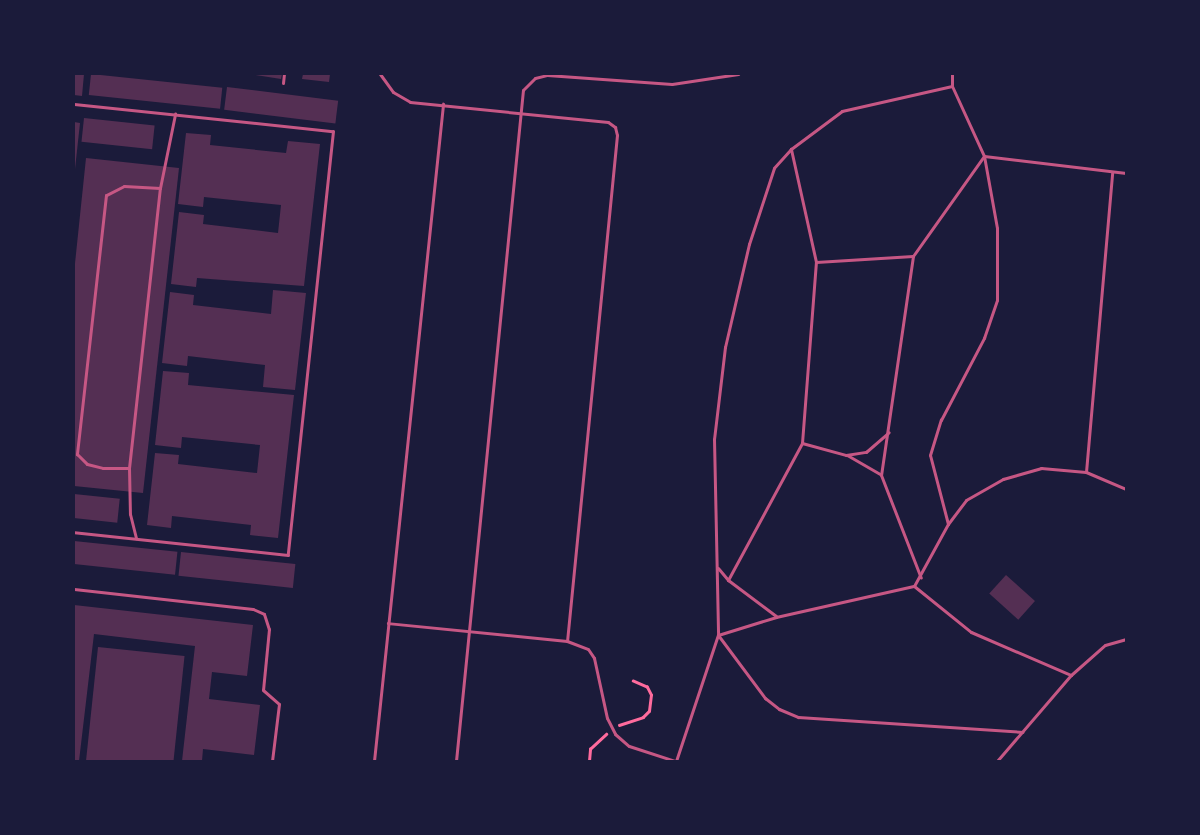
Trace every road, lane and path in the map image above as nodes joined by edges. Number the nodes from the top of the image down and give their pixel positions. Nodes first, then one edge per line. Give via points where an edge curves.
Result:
1 (284, 74) edge
2 (380, 74) edge
3 (738, 74) edge
4 (952, 74) edge
5 (283, 83) dead end
6 (952, 86) junction
7 (74, 104) edge
8 (443, 104) junction
9 (520, 112) junction
10 (175, 114) junction
11 (791, 149) junction
12 (984, 156) junction
13 (1112, 172) junction
14 (1126, 173) edge
15 (160, 188) junction
16 (913, 256) junction
17 (816, 262) junction
18 (890, 432) junction
19 (802, 443) junction
20 (846, 455) junction
21 (129, 468) junction
22 (1086, 472) junction
23 (881, 475) junction
24 (1126, 489) edge
25 (948, 524) junction
26 (74, 532) edge
27 (136, 538) junction
28 (717, 568) junction
29 (921, 578) junction
30 (728, 580) junction
31 (914, 586) junction
32 (74, 589) edge
33 (776, 616) junction
34 (388, 623) junction
35 (469, 631) junction
36 (718, 635) junction
37 (1126, 639) edge
38 (567, 641) junction
39 (1071, 675) junction
40 (634, 682) dead end
41 (612, 730) junction
42 (1024, 732) junction
43 (272, 761) edge
44 (374, 761) edge
45 (456, 761) edge
46 (589, 761) edge
47 (675, 761) edge
48 (997, 761) edge

1 - 5 lane
2 - 8 lane via 393,92 410,102
3 - 9 lane via 672,84 547,75 535,78 523,90
4 - 6 lane
6 - 11 lane via 842,111
6 - 12 lane
7 - 10 lane
8 - 9 lane
8 - 34 lane
9 - 35 lane
9 - 38 lane via 608,122 618,135
10 - 15 lane
10 - 27 lane via 333,131 288,555
11 - 17 lane
11 - 28 lane via 774,168 750,244 725,347 714,439
12 - 13 lane
12 - 16 lane
12 - 25 lane via 997,228 997,300 984,338 941,420 930,455
13 - 14 lane
13 - 22 lane
15 - 21 lane
15 - 21 lane via 124,186 106,195 77,454 88,464
16 - 17 lane
16 - 18 lane
17 - 19 lane
18 - 20 lane via 866,452
18 - 23 lane
19 - 20 lane
19 - 30 lane
20 - 23 lane
21 - 27 lane via 130,514
22 - 24 lane
22 - 25 lane via 1041,468 1004,479 966,500
23 - 29 lane
25 - 29 lane
26 - 27 lane
28 - 30 lane
28 - 36 lane
29 - 31 lane
30 - 33 lane
31 - 33 lane
31 - 39 lane via 971,632
32 - 43 lane via 253,608 264,614 269,629 263,690 279,704
33 - 36 lane
34 - 35 lane
34 - 44 lane
35 - 38 lane
35 - 45 lane
36 - 42 lane via 765,698 779,709 798,717
36 - 47 lane
37 - 39 lane via 1105,645
38 - 41 lane via 588,649 594,658
39 - 42 lane
40 - 41 path via 647,687 651,695 649,711 643,717
41 - 46 path via 594,743
41 - 47 lane via 629,746
42 - 48 lane

